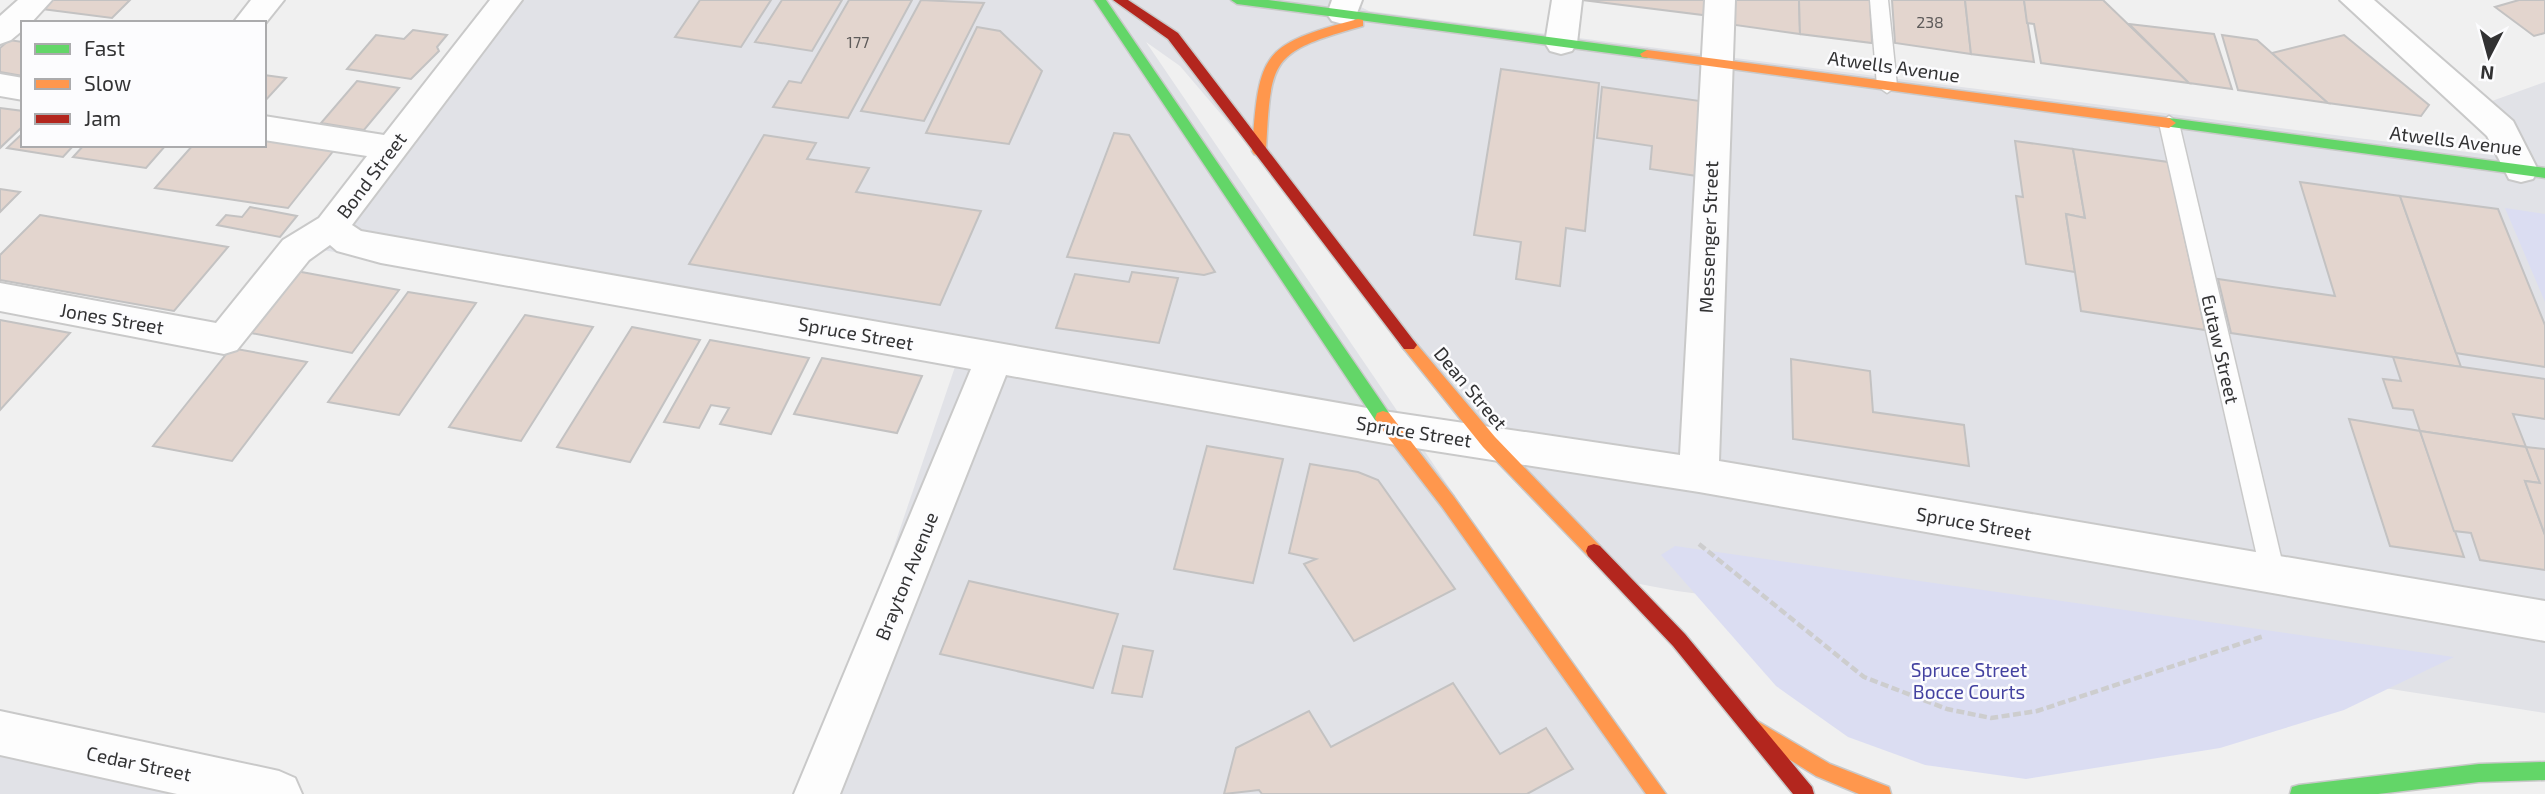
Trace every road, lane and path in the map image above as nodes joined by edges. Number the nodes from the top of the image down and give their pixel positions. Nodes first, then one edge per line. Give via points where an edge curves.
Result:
1 (37, 0) edge
2 (269, 0) edge
3 (508, 0) edge
4 (1100, 0) edge
5 (1119, 0) edge
6 (1237, 0) edge
7 (1567, 0) edge
8 (1720, 0) edge
9 (1879, 0) edge
10 (2355, 0) edge
11 (1354, 11) edge
12 (250, 21) edge
13 (0, 33) edge
14 (1561, 43) junction
15 (1718, 64) junction
16 (0, 86) edge
17 (1887, 86) junction
18 (21, 89) edge
19 (2169, 123) junction
20 (266, 128) edge
21 (390, 148) junction
22 (1259, 151) junction
23 (2533, 172) edge
24 (331, 227) junction
25 (0, 298) edge
26 (223, 339) joint
27 (994, 358) junction
28 (1390, 428) junction
29 (1489, 442) junction
30 (1699, 475) junction
31 (1699, 544) dead end
32 (2273, 574) junction
33 (2545, 621) edge
34 (2264, 636) dead end
35 (1754, 728) junction
36 (0, 733) edge
37 (2545, 771) edge
38 (2407, 781) junction
39 (279, 794) edge
40 (817, 794) edge
41 (1657, 794) edge
42 (1805, 794) edge
43 (1882, 794) edge
44 (2299, 794) edge
45 (2358, 794) edge

1 - 13 street
2 - 12 street
3 - 21 street, Bond Street
4 - 28 main road
5 - 22 main road, Dean Street via 1173,36
6 - 11 main road, Atwells Avenue
7 - 14 street
8 - 15 street, Messenger Street
9 - 17 lane
10 - 23 street via 2479,107
11 - 14 main road, Atwells Avenue
11 - 22 main road via 1289,44 1273,62 1265,78
14 - 15 main road, Atwells Avenue
15 - 17 main road, Atwells Avenue
15 - 30 street, Messenger Street
16 - 18 street
17 - 19 main road, Atwells Avenue
19 - 23 main road, Atwells Avenue
19 - 32 lane, Eutaw Street
20 - 21 street
21 - 24 street, Bond Street
22 - 29 main road, Dean Street via 1392,325
24 - 26 street, Bond Street via 296,250
24 - 27 street, Spruce Street via 350,242 381,249
25 - 26 street, Jones Street
27 - 28 street, Spruce Street
27 - 40 street, Brayton Avenue
28 - 29 street, Spruce Street
28 - 41 main road
29 - 30 street, Spruce Street
29 - 35 main road, Dean Street via 1611,566
30 - 32 street, Spruce Street
31 - 34 path via 1864,677 1947,709 1991,718 2037,710
32 - 33 street, Spruce Street
35 - 42 main road, Dean Street
35 - 43 main road via 1823,770
36 - 39 street, Cedar Street
37 - 38 main road
38 - 44 main road
38 - 45 main road

